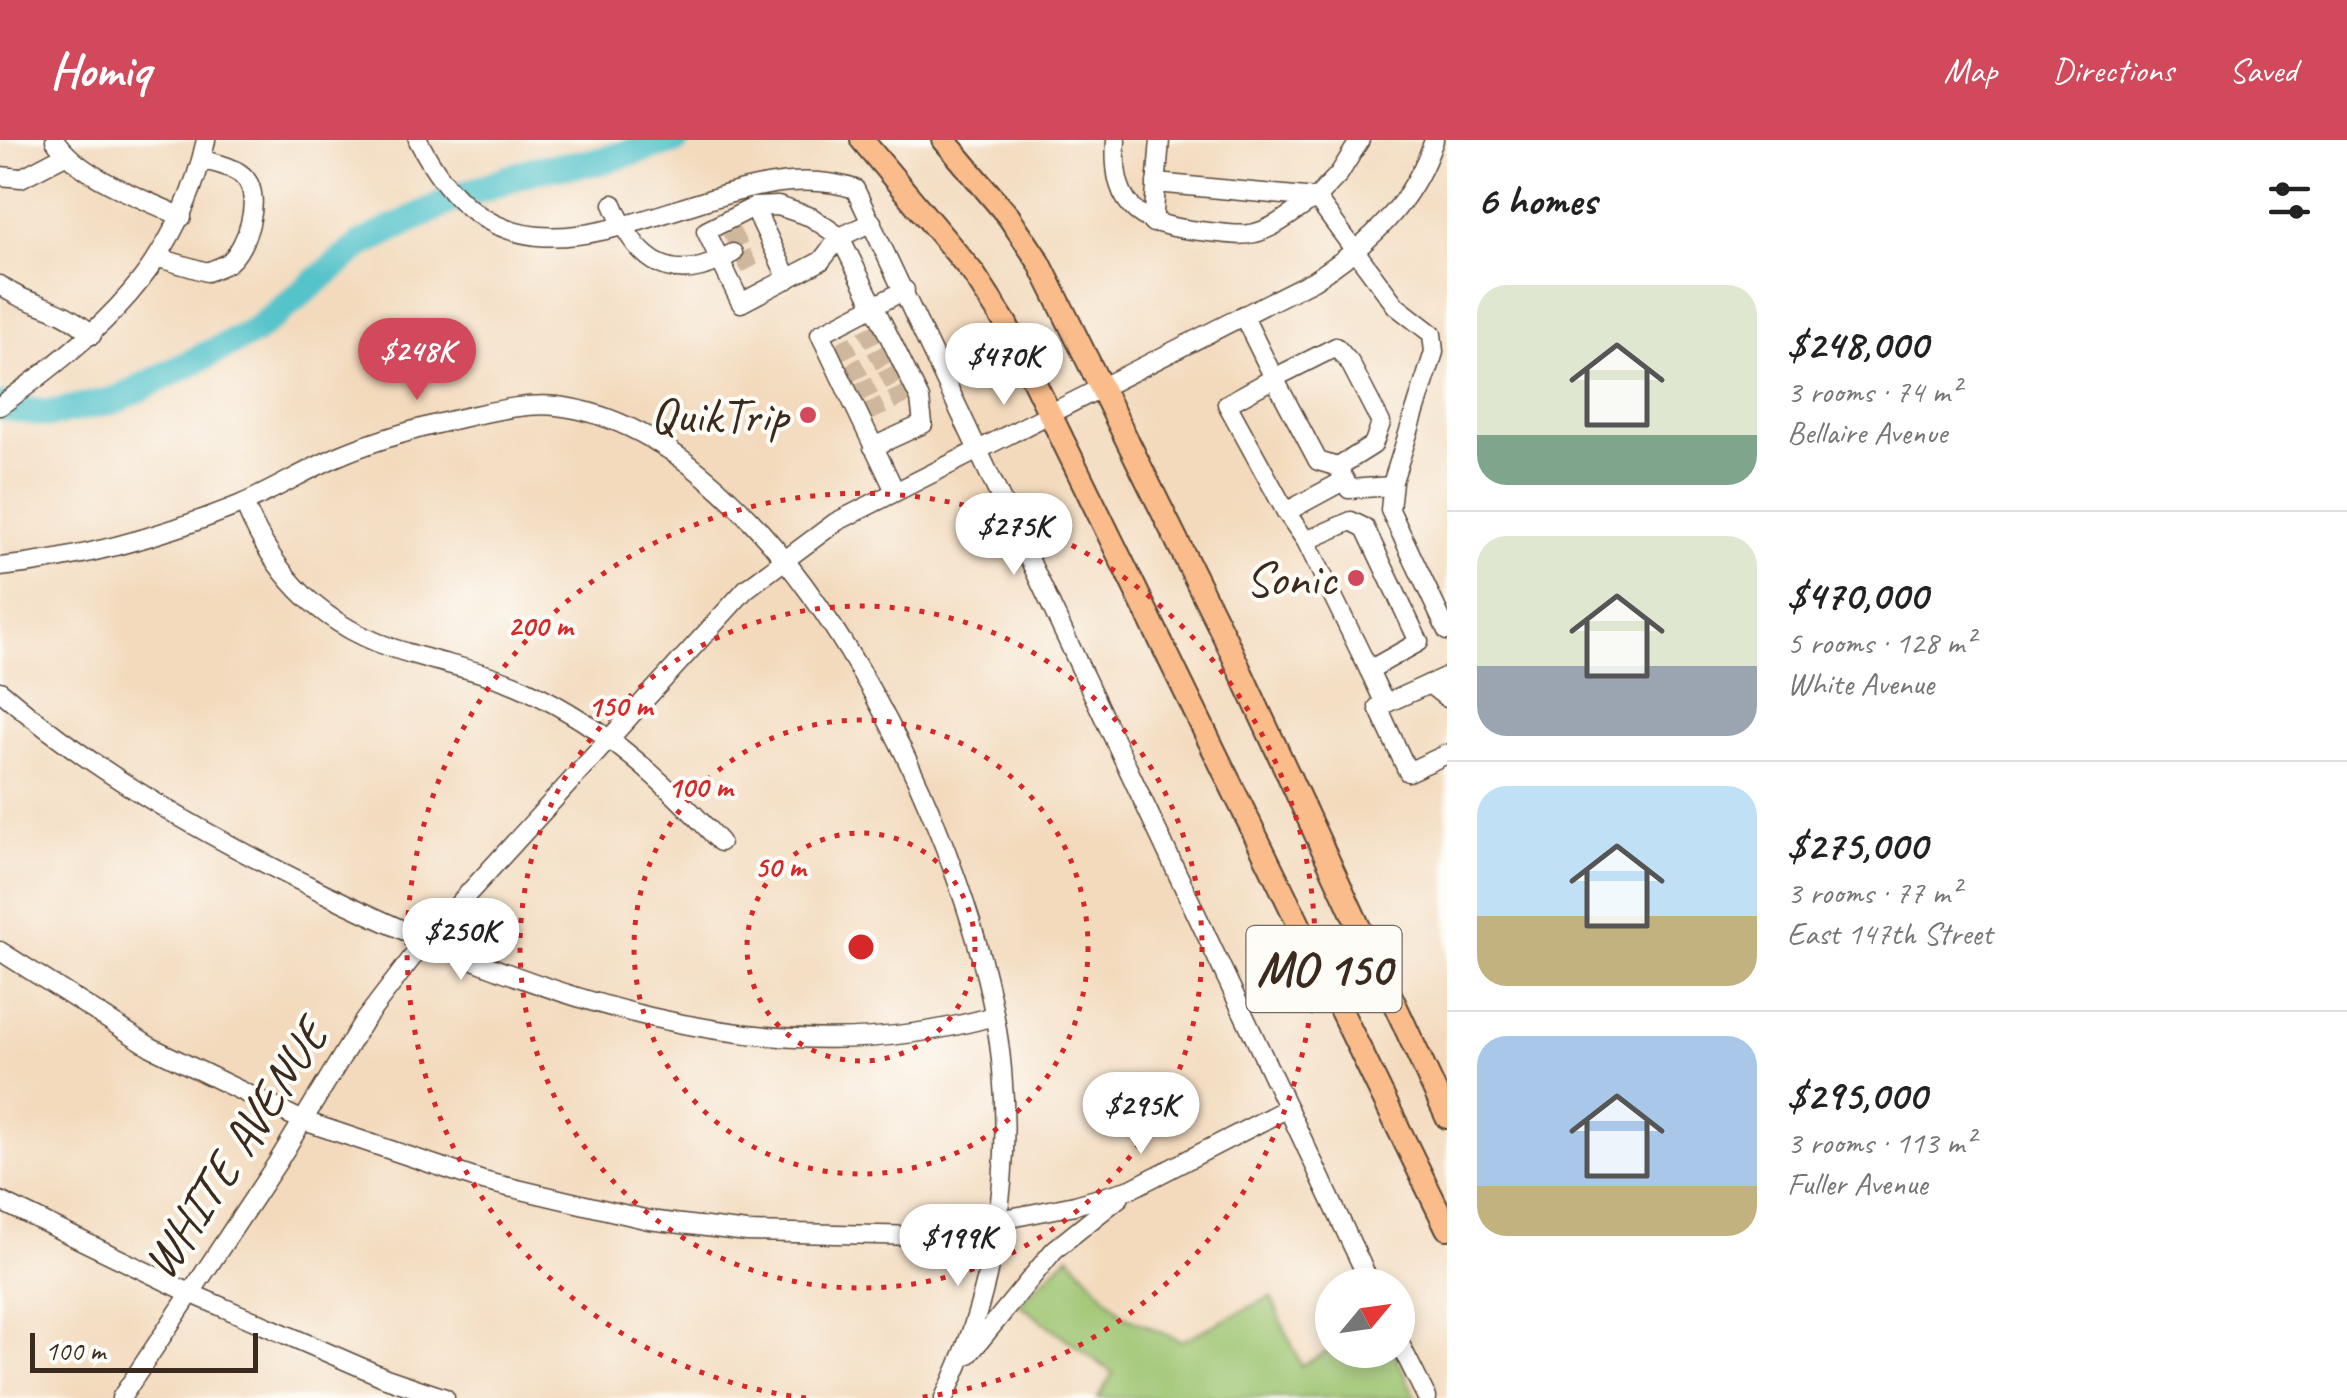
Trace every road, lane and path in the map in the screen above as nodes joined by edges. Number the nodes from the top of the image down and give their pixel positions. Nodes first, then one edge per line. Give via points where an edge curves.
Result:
1 (206, 140) edge
2 (418, 140) edge
3 (862, 140) edge
4 (944, 140) edge
5 (1116, 140) edge
6 (1160, 140) edge
7 (1360, 140) edge
8 (1434, 140) edge
9 (60, 147) edge
10 (202, 160) junction
11 (802, 162) dead end
12 (0, 176) edge
13 (1156, 182) junction
14 (1316, 198) junction
15 (754, 207) junction
16 (182, 217) junction
17 (872, 222) junction
18 (1153, 223) junction
19 (840, 237) junction
20 (1355, 254) junction
21 (159, 258) junction
22 (729, 262) junction
23 (788, 279) junction
24 (0, 285) edge
25 (904, 290) junction
26 (874, 305) junction
27 (1242, 315) junction
28 (92, 335) junction
29 (1274, 378) junction
30 (1102, 385) junction
31 (0, 406) edge
32 (1050, 411) junction
33 (873, 446) junction
34 (980, 448) junction
35 (1341, 474) junction
36 (1392, 486) junction
37 (895, 491) junction
38 (244, 503) junction
39 (1286, 512) junction
40 (1394, 522) junction
41 (1368, 534) junction
42 (1306, 541) junction
43 (783, 558) junction
44 (0, 567) edge
45 (1434, 606) junction
46 (1408, 620) junction
47 (1447, 631) edge
48 (1368, 670) junction
49 (1438, 680) edge
50 (0, 691) edge
51 (1447, 698) edge
52 (1385, 704) junction
53 (610, 738) junction
54 (1447, 754) edge
55 (720, 842) dead end
56 (424, 942) junction
57 (0, 952) edge
58 (994, 1016) junction
59 (1288, 1108) junction
60 (1447, 1117) edge
61 (300, 1120) junction
62 (1130, 1189) junction
63 (0, 1201) edge
64 (998, 1219) junction
65 (1447, 1228) edge
66 (1363, 1268) edge
67 (190, 1294) junction
68 (1412, 1368) edge
69 (957, 1370) junction
70 (121, 1398) edge
71 (446, 1398) edge
72 (944, 1398) edge
73 (1427, 1398) edge

1 - 10 street
2 - 22 street via 440,179 483,214 515,225 548,224 605,206 655,262 695,272
3 - 32 main road, MO 150 via 973,274
4 - 30 main road, MO 150 via 1039,262
5 - 18 street via 1120,189 1142,219
6 - 13 street
7 - 14 street
8 - 20 street, WHITE AVENUE via 1410,191
9 - 12 street via 20,178
9 - 16 street via 90,172
10 - 16 street
10 - 21 street via 246,179 254,202 248,226 231,261 207,272
11 - 17 street via 855,189
13 - 14 street
13 - 18 street
14 - 18 street via 1257,233
14 - 20 street
15 - 19 street via 795,210
15 - 22 street via 706,230
15 - 23 street via 762,246
16 - 21 street
17 - 19 street
17 - 25 street
19 - 23 street via 821,261
19 - 26 street
20 - 27 street, WHITE AVENUE
20 - 36 street via 1434,342
21 - 28 street
22 - 23 street via 741,303
24 - 28 street via 14,296 50,305
25 - 26 street
25 - 34 street
26 - 33 street via 923,424
26 - 33 street via 820,334
27 - 29 street
27 - 30 street, WHITE AVENUE
28 - 31 street
29 - 35 street via 1318,461
29 - 35 street via 1336,347 1350,363 1381,423 1373,445
29 - 39 street via 1228,404
30 - 32 street, WHITE AVENUE
30 - 60 main road, MO 150
32 - 34 street, WHITE AVENUE
32 - 65 main road, MO 150
33 - 37 street
34 - 37 street, WHITE AVENUE
34 - 59 street
35 - 36 street via 1350,489
35 - 39 street
36 - 40 street
37 - 43 street, WHITE AVENUE
38 - 43 street via 407,430 507,408 555,406 603,416 712,479
38 - 44 street via 98,552
38 - 53 street via 277,568 324,616 400,651 525,688
39 - 42 street
40 - 41 street
40 - 45 street
41 - 42 street via 1351,521
41 - 46 street
42 - 48 street
43 - 53 street, WHITE AVENUE via 746,589
43 - 58 street via 862,680 924,798 983,960
45 - 46 street
45 - 47 street
46 - 48 street via 1419,642
48 - 52 street
49 - 51 street
49 - 52 street
50 - 56 street via 155,805
52 - 54 street via 1378,707 1408,772
53 - 55 street via 666,783
53 - 56 street, WHITE AVENUE
56 - 58 street via 568,996 731,1032 866,1039 933,1034
56 - 61 street, WHITE AVENUE
57 - 61 street via 151,1048
58 - 64 street via 1004,1101
59 - 62 street
59 - 66 street
61 - 64 street via 483,1182 650,1220 864,1237 921,1236
61 - 67 street, WHITE AVENUE
62 - 64 street
62 - 69 street via 1054,1250
63 - 67 street
64 - 69 street
67 - 70 street, WHITE AVENUE
67 - 71 street
68 - 73 street
69 - 72 street

